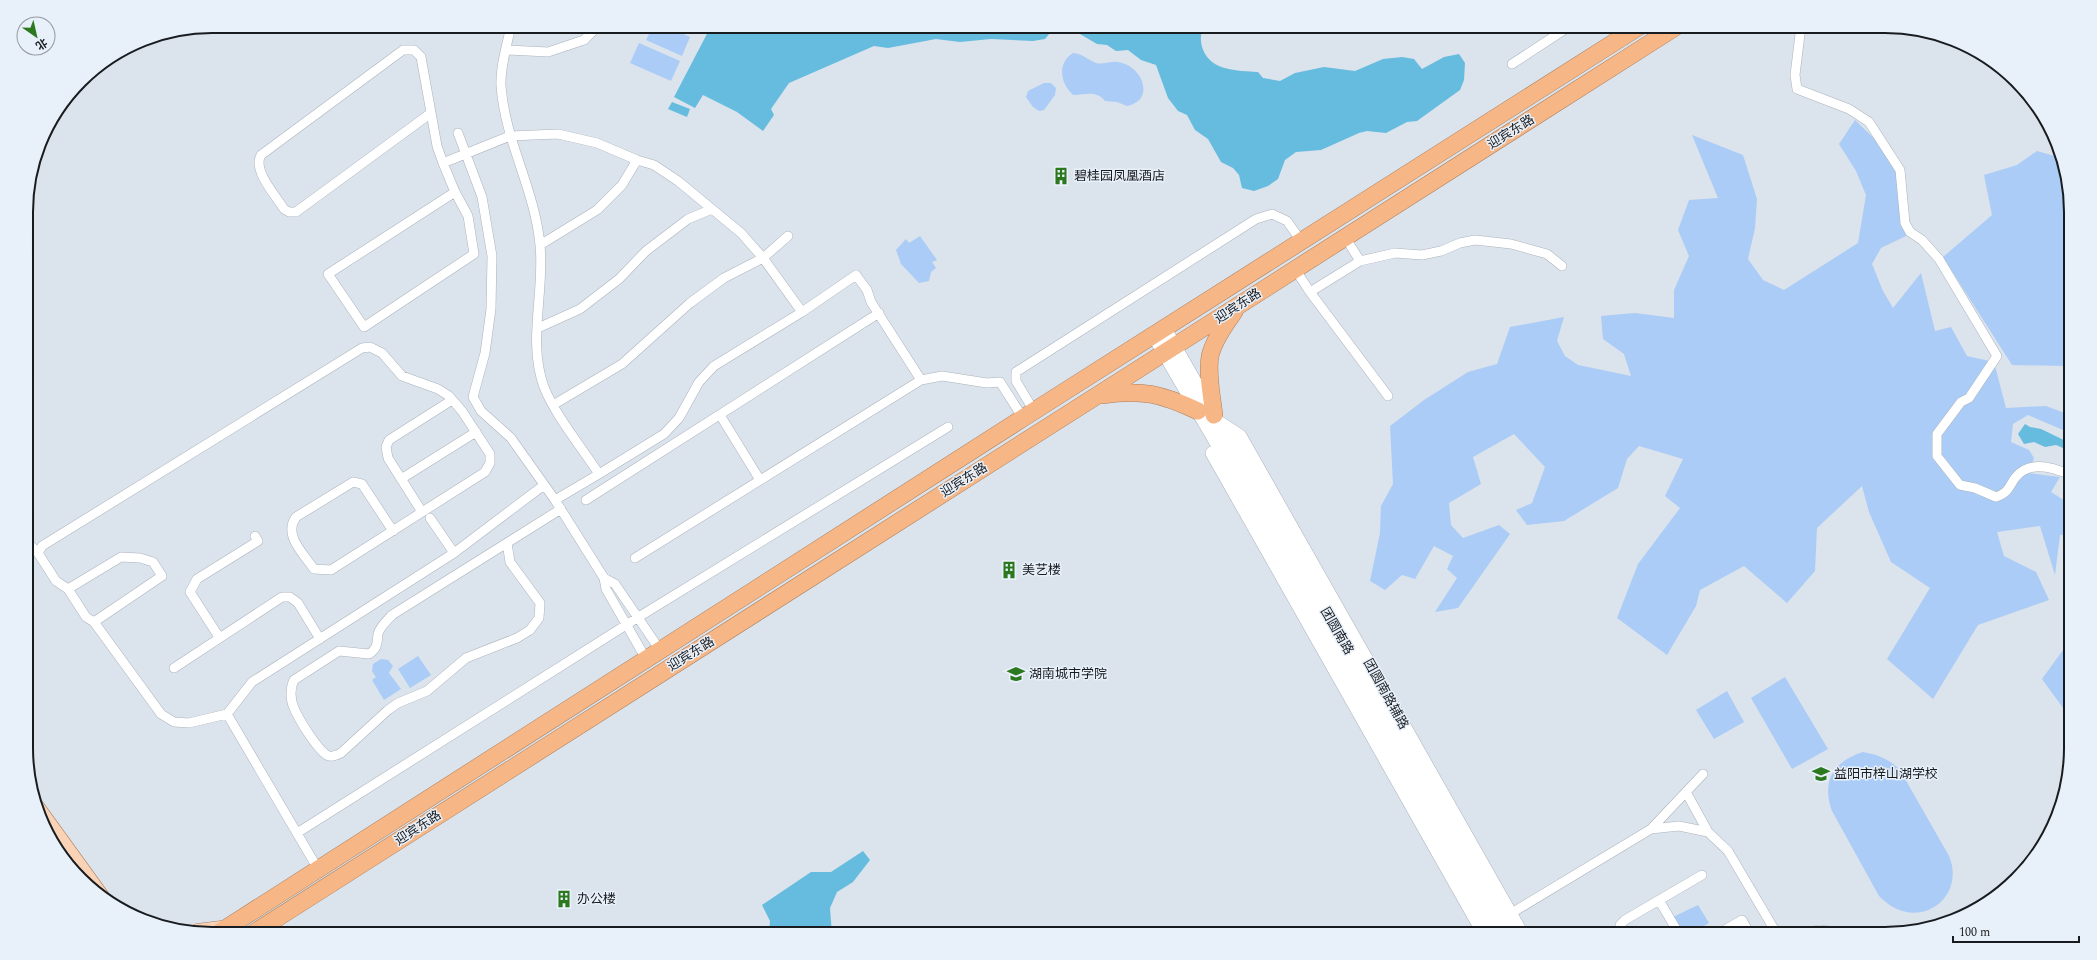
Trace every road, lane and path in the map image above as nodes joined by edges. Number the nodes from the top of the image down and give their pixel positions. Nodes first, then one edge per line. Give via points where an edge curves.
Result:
1 (510, 33) edge
2 (591, 33) edge
3 (1559, 33) edge
4 (1629, 33) edge
5 (1666, 33) edge
6 (1800, 33) edge
7 (506, 50) junction
8 (1512, 64) dead end
9 (431, 114) junction
10 (458, 133) dead end
11 (510, 136) junction
12 (465, 153) junction
13 (637, 160) junction
14 (443, 163) junction
15 (455, 192) junction
16 (712, 209) junction
17 (788, 236) dead end
18 (1345, 237) junction
19 (1301, 241) junction
20 (540, 245) junction
21 (763, 258) junction
22 (1360, 261) junction
23 (1562, 266) dead end
24 (1295, 269) junction
25 (1310, 292) junction
26 (1239, 305) junction
27 (802, 312) junction
28 (878, 313) junction
29 (538, 328) junction
30 (1159, 332) junction
31 (1170, 349) junction
32 (921, 380) junction
33 (1096, 396) junction
34 (1388, 396) dead end
35 (452, 400) junction
36 (553, 405) junction
37 (1029, 414) junction
38 (720, 415) junction
39 (1208, 416) junction
40 (948, 427) dead end
41 (476, 432) junction
42 (2064, 473) edge
43 (599, 474) junction
44 (401, 479) junction
45 (760, 480) junction
46 (544, 485) junction
47 (555, 500) junction
48 (586, 500) dead end
49 (561, 509) junction
50 (422, 512) junction
51 (430, 518) dead end
52 (393, 531) junction
53 (254, 536) dead end
54 (507, 543) junction
55 (33, 547) edge
56 (38, 552) junction
57 (454, 554) junction
58 (634, 558) dead end
59 (604, 578) junction
60 (68, 589) junction
61 (637, 618) junction
62 (94, 622) junction
63 (627, 625) junction
64 (220, 637) junction
65 (320, 639) junction
66 (653, 655) junction
67 (174, 668) dead end
68 (228, 714) junction
69 (1703, 774) dead end
70 (1686, 792) junction
71 (50, 824) edge
72 (1651, 829) junction
73 (1708, 832) junction
74 (297, 833) junction
75 (318, 869) junction
76 (1702, 875) dead end
77 (91, 881) edge
78 (1659, 900) junction
79 (1506, 916) junction
80 (228, 927) edge
81 (263, 927) edge
82 (1480, 927) edge
83 (1493, 927) edge
84 (1508, 927) edge
85 (1516, 927) edge
86 (1620, 927) edge
87 (1674, 927) edge
88 (1730, 927) edge
89 (1746, 927) edge
90 (1773, 927) edge

1 - 7 street
2 - 7 street via 584,40 548,52
3 - 8 street
4 - 19 highway, 迎宾东路
5 - 18 highway, 迎宾东路
6 - 42 street via 1795,75 1797,89 1849,108 1869,122 1900,170 1905,223 1910,232 1922,240 1940,259 1997,356 1970,398 1961,402 1937,434 1937,456 1960,485 1996,497 2006,493 2016,477 2026,469 2041,466
7 - 11 street via 501,85
9 - 9 street via 421,57 414,50 404,50 260,156 258,169 284,209 296,212
9 - 14 street
10 - 12 street
11 - 12 street
11 - 13 street via 558,134 597,143
11 - 20 street via 530,196
12 - 14 street
12 - 46 street via 482,197 492,256 492,309 485,353 473,397 481,411 511,438
13 - 16 street via 654,165
13 - 20 street via 622,185 597,210
14 - 15 street
15 - 15 street via 468,216 474,254 364,327 328,274
16 - 21 street via 741,233
16 - 29 street via 688,219 646,251 619,279 580,309
17 - 21 street
18 - 22 street
18 - 24 highway, 迎宾东路
19 - 30 highway, 迎宾东路
19 - 37 street via 1287,221 1272,214 1256,219 1054,346 1016,372 1016,381
20 - 29 street
21 - 27 street
21 - 36 street via 724,278 690,302 622,364
22 - 23 street via 1395,253 1422,255 1474,240 1511,244 1547,254
22 - 25 street
24 - 25 street
24 - 26 highway, 迎宾东路
25 - 34 street
26 - 31 highway, 迎宾东路
26 - 39 highway via 1222,330 1210,356
27 - 28 street via 856,275 867,290
27 - 43 street via 714,366 699,382 679,418 664,434
28 - 32 street
28 - 38 street
29 - 36 street via 537,358 544,387
30 - 31 main road, 团圆南路
30 - 37 highway, 迎宾东路
31 - 33 highway, 迎宾东路
31 - 39 main road, 团圆南路
32 - 37 street via 942,376 987,383 1000,382
32 - 45 street
33 - 39 highway via 1127,392 1154,394
33 - 81 highway, 迎宾东路
35 - 41 street
35 - 44 street via 389,440 386,447 388,458
35 - 56 street via 438,389 402,376 382,353 370,347 362,348 42,546
36 - 43 street
37 - 66 highway, 迎宾东路
38 - 45 street
38 - 48 street
39 - 79 main road, 团圆南路
39 - 82 main road via 1197,427
39 - 83 main road, 团圆南路
40 - 61 street
41 - 44 street
41 - 50 street via 490,454 486,472
43 - 47 street
44 - 50 street
45 - 58 street
46 - 47 street
46 - 57 street
47 - 49 street
49 - 54 street
49 - 59 street
50 - 52 street
51 - 57 street
52 - 52 street via 331,570 322,570 314,569 291,535 291,524 296,517 353,482 362,484
53 - 64 street via 258,541 197,579 192,586 190,592
54 - 54 street via 392,615 378,634 379,642 375,650 369,654 339,651 294,680 290,687 293,708 320,750 333,757 341,753 388,710 426,691 466,658 517,638 530,630 539,618 540,603 510,562
55 - 56 street
56 - 60 street via 56,581
57 - 65 street
59 - 61 street via 615,584
59 - 63 street via 606,589
60 - 62 street via 86,617
60 - 62 street via 121,557 153,562 162,576
61 - 63 street
61 - 66 street via 644,624
62 - 68 street via 161,714 174,722 189,723
63 - 66 street
63 - 74 street
64 - 65 street via 282,597 290,597 298,603
64 - 67 street
65 - 68 street via 252,682
66 - 75 highway, 迎宾东路
68 - 74 street
69 - 70 street
70 - 72 street
70 - 73 street
71 - 77 main road
72 - 73 street via 1679,826
72 - 79 street
73 - 90 street via 1728,851
74 - 75 street
75 - 80 highway, 迎宾东路
76 - 78 street
78 - 86 street via 1625,920
78 - 87 street
79 - 84 main road, 团圆南路
79 - 85 main road
88 - 89 street via 1742,920

